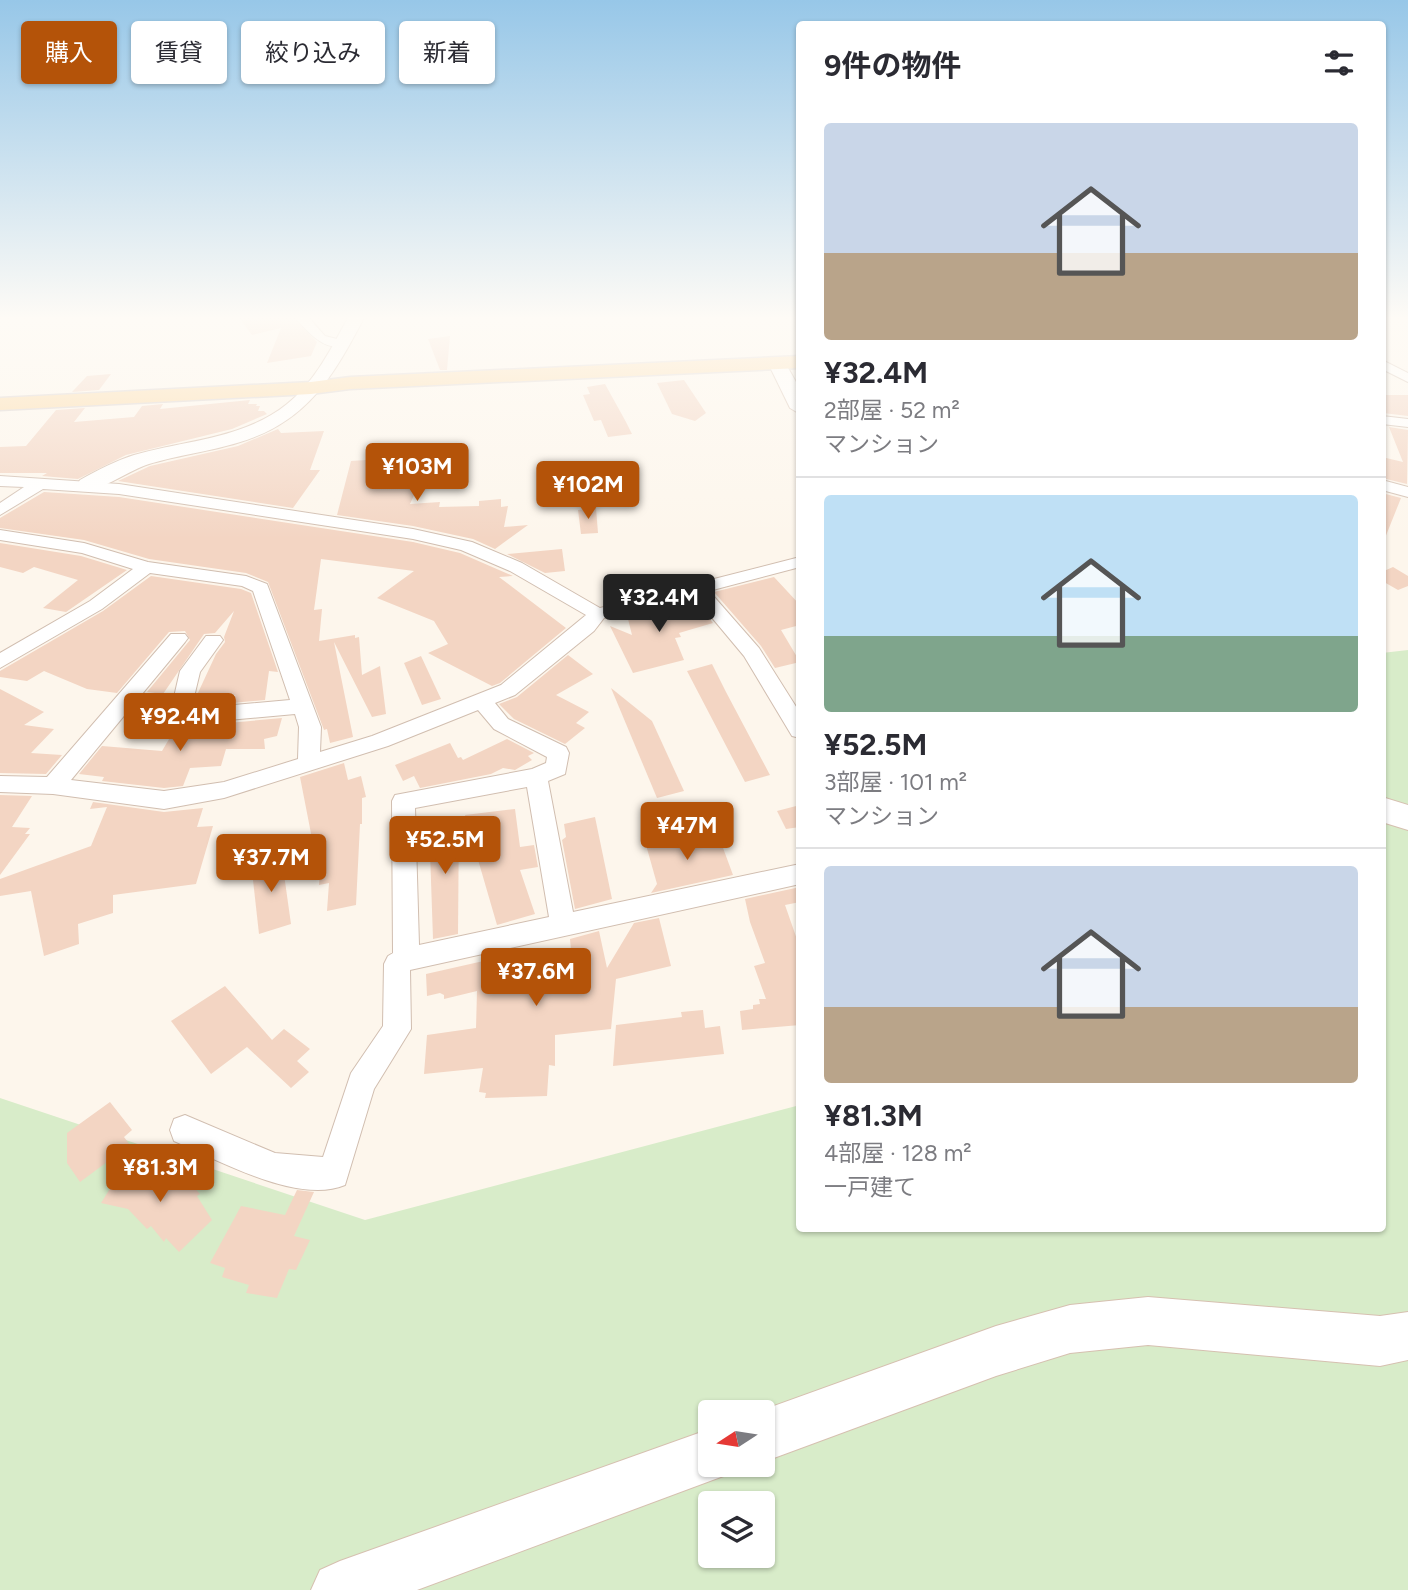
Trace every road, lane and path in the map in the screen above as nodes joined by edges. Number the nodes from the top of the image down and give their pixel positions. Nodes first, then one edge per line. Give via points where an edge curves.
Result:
1 (252, 390) edge
2 (308, 390) edge
3 (0, 404) edge
4 (1386, 420) edge
5 (1408, 423) edge
6 (0, 481) edge
7 (39, 484) junction
8 (88, 485) junction
9 (1386, 486) edge
10 (1408, 492) edge
11 (0, 510) edge
12 (0, 535) edge
13 (796, 563) edge
14 (146, 567) junction
15 (697, 588) junction
16 (597, 614) junction
17 (178, 638) dead end
18 (213, 640) dead end
19 (0, 662) edge
20 (482, 701) junction
21 (303, 706) junction
22 (796, 724) edge
23 (309, 763) junction
24 (536, 777) junction
25 (0, 784) edge
26 (53, 786) junction
27 (1386, 810) edge
28 (1408, 818) edge
29 (796, 875) edge
30 (563, 925) junction
31 (406, 959) junction
32 (185, 1130) dead end
33 (1408, 1336) edge
34 (775, 1432) edge
35 (698, 1459) edge
36 (340, 1590) edge

1 - 3 main road
2 - 8 street via 293,408 268,424 121,467
4 - 5 street
6 - 7 street
7 - 8 street
7 - 11 street
8 - 16 street via 466,546 516,567
9 - 10 street
12 - 14 street via 84,548
13 - 15 street
14 - 19 street via 96,605
14 - 21 street via 246,581 261,588
15 - 16 street
15 - 22 street via 752,652
16 - 20 street via 508,690
17 - 26 street
18 - 21 street via 190,671 184,697 195,716
20 - 23 street
20 - 24 street via 501,724 558,753 557,768
21 - 23 street via 310,727
23 - 26 street via 225,790 164,800
24 - 30 street
24 - 31 street via 403,802
25 - 26 street
27 - 28 street
29 - 30 street
30 - 31 street
31 - 32 street via 397,964 397,1029 361,1083 334,1174 275,1169
33 - 34 street via 1380,1341 1148,1321 1070,1329 996,1351
35 - 36 street

